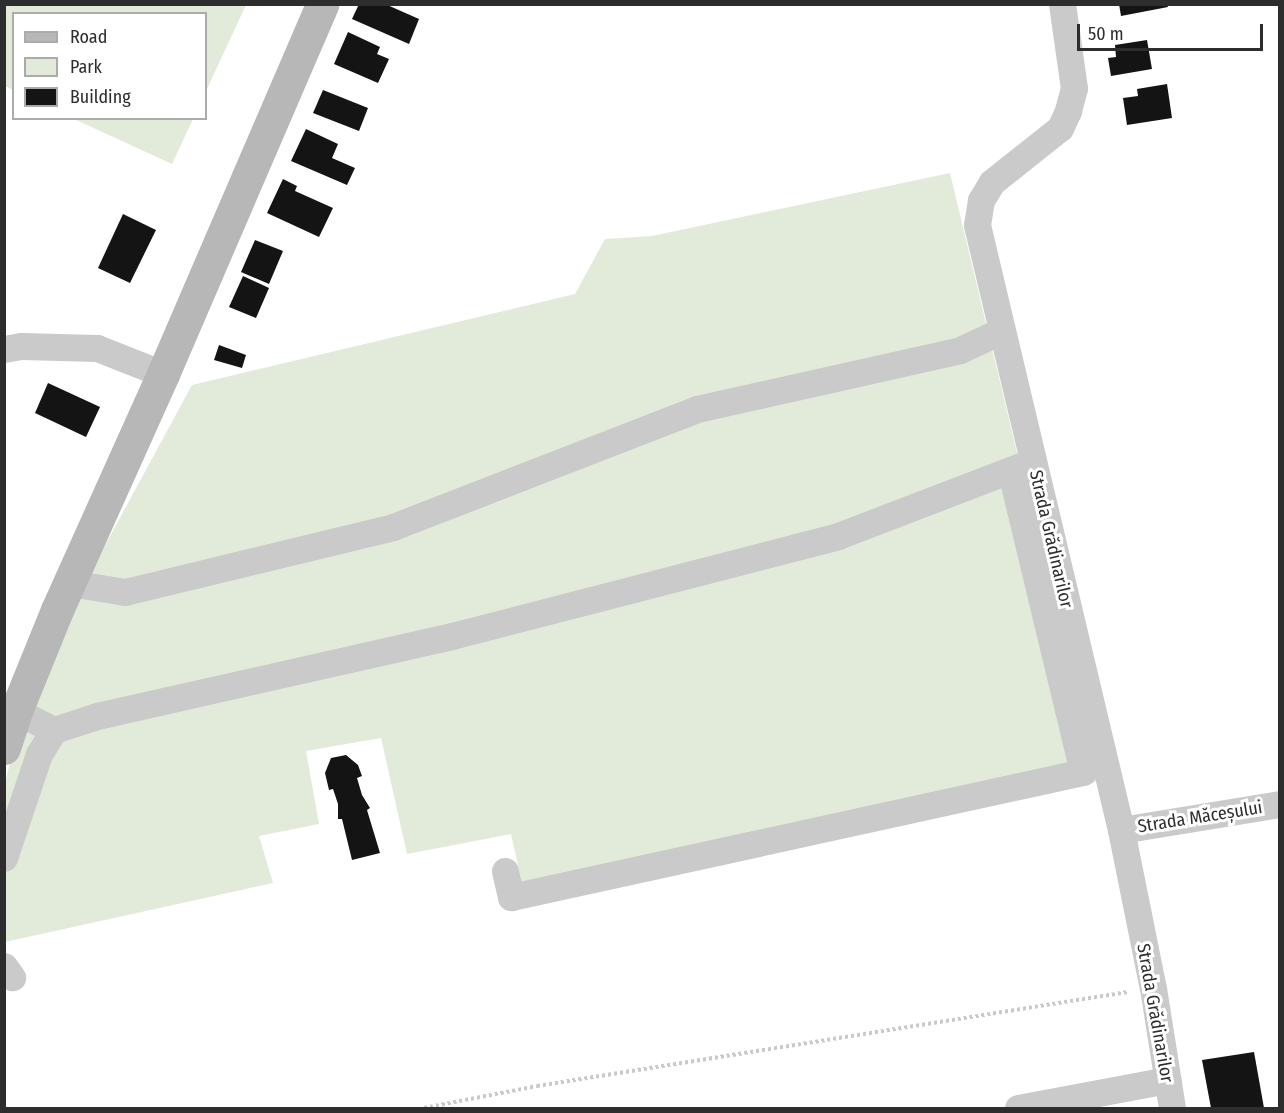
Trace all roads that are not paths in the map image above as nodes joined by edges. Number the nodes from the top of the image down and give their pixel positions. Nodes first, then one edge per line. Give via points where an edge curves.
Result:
1 (322, 4) edge
2 (1062, 4) edge
3 (1001, 331) junction
4 (4, 349) edge
5 (164, 374) junction
6 (1022, 466) junction
7 (70, 583) junction
8 (16, 711) junction
9 (54, 730) junction
10 (4, 748) edge
11 (1280, 804) edge
12 (1120, 830) junction
13 (4, 858) edge
14 (505, 871) dead end
15 (1167, 1080) junction
16 (1018, 1108) edge
17 (1172, 1108) edge

1 - 5 main road
2 - 3 street, Strada Grădinarilor via 1074,88 1068,111 1060,128 992,182 981,200 977,225
3 - 6 street, Strada Grădinarilor
3 - 7 street via 960,350 697,410 393,527 125,592
4 - 5 street via 97,348
5 - 7 main road
6 - 9 street via 838,536 452,636 97,716
6 - 12 street, Strada Grădinarilor
6 - 14 street via 1083,772 511,897
7 - 8 main road
8 - 9 street
8 - 10 main road
9 - 13 street via 39,754
11 - 12 street, Strada Măceșului
12 - 15 street, Strada Grădinarilor via 1153,988
15 - 16 street
15 - 17 street, Strada Grădinarilor

